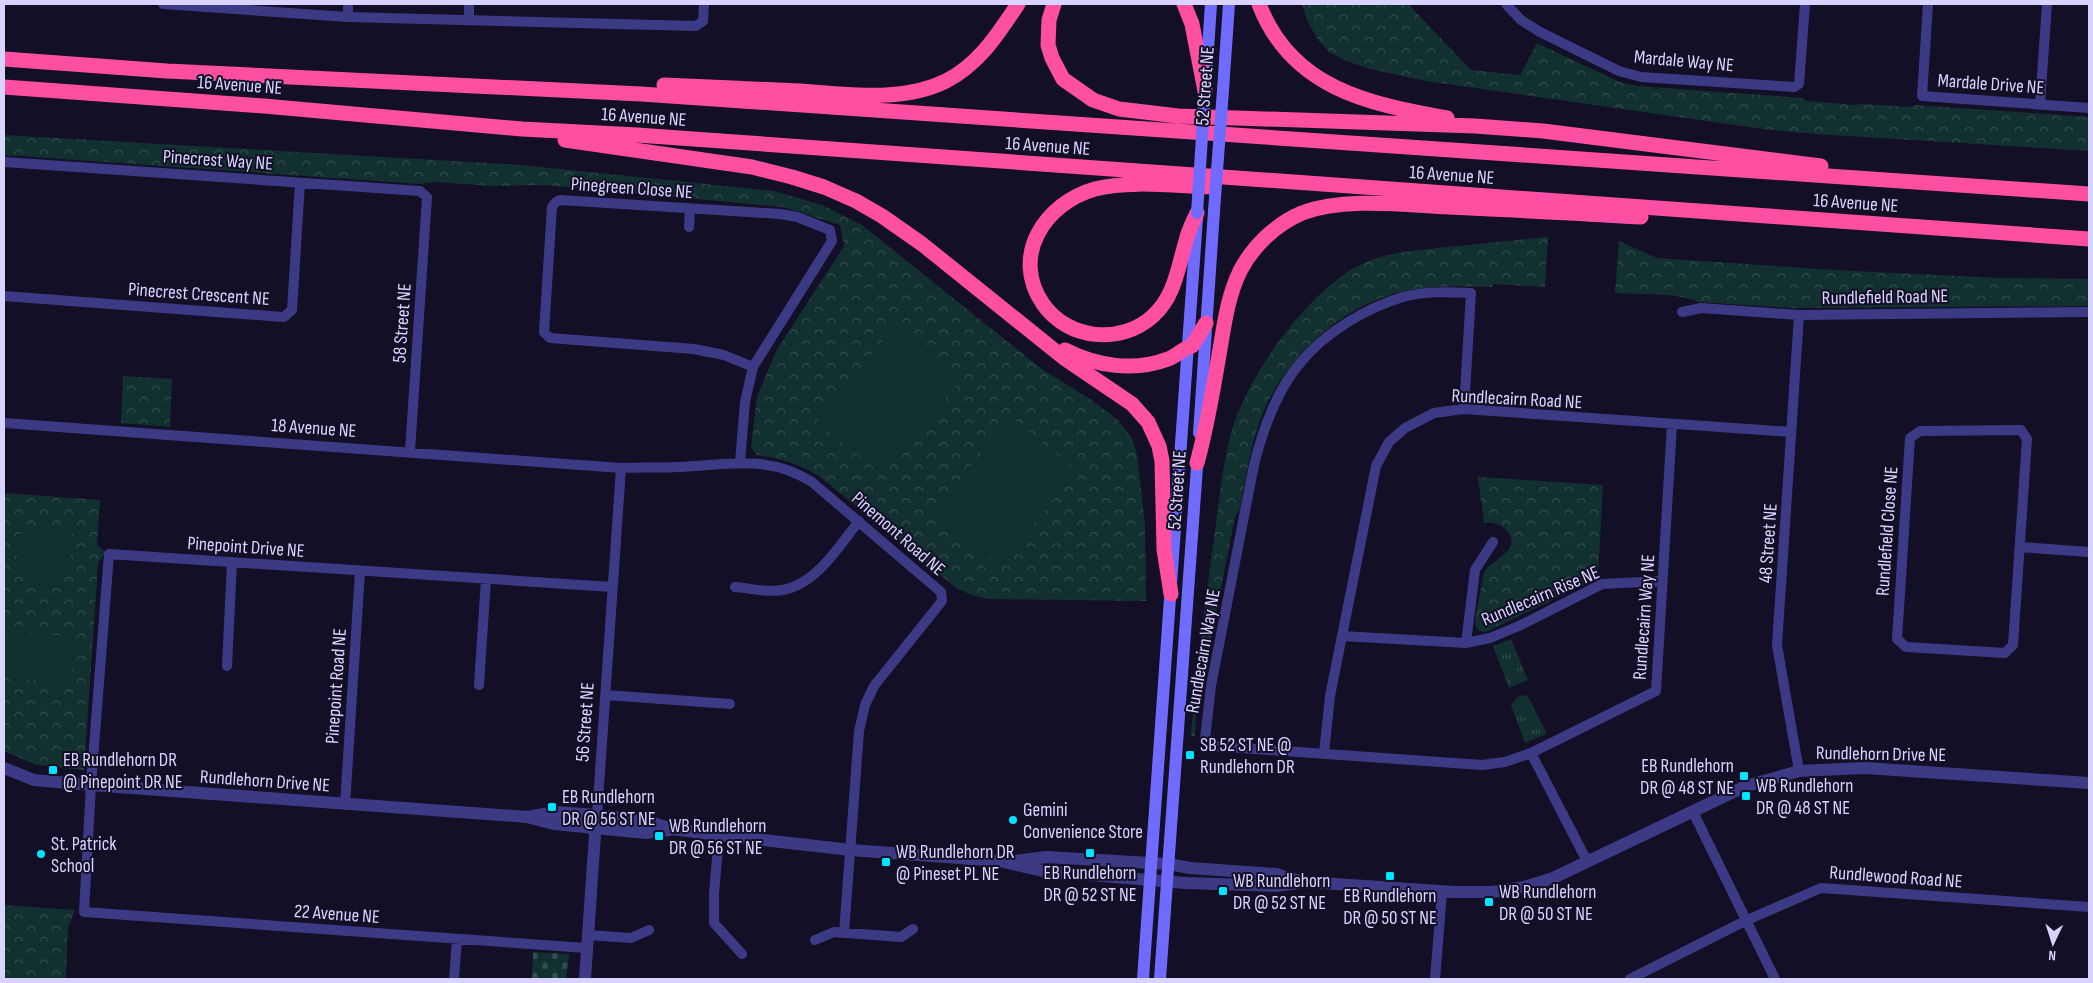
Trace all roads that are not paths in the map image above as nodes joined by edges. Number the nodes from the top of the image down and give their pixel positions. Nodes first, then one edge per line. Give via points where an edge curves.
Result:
1 (163, 4) edge
2 (348, 4) edge
3 (469, 4) edge
4 (704, 4) edge
5 (1018, 4) edge
6 (1054, 4) edge
7 (1184, 4) edge
8 (1210, 4) edge
9 (1229, 4) edge
10 (1259, 4) edge
11 (1506, 4) edge
12 (1805, 4) edge
13 (1928, 4) edge
14 (2047, 4) edge
15 (348, 16) junction
16 (469, 21) junction
17 (4, 59) edge
18 (4, 87) edge
19 (560, 89) junction
20 (1205, 90) junction
21 (2040, 104) junction
22 (2089, 108) edge
23 (1475, 126) junction
24 (522, 130) junction
25 (4, 162) edge
26 (1898, 181) junction
27 (300, 183) junction
28 (1414, 191) junction
29 (2089, 194) edge
30 (426, 196) joint
31 (690, 209) junction
32 (1197, 212) junction
33 (1779, 218) junction
34 (689, 227) dead end
35 (2089, 239) edge
36 (4, 296) edge
37 (1682, 312) dead end
38 (2089, 312) edge
39 (1799, 315) junction
40 (1206, 323) junction
41 (1038, 337) junction
42 (1188, 347) junction
43 (753, 367) junction
44 (1464, 410) junction
45 (4, 424) edge
46 (1672, 424) junction
47 (1791, 432) junction
48 (410, 451) junction
49 (740, 462) junction
50 (1197, 463) junction
51 (621, 468) junction
52 (859, 521) junction
53 (1493, 542) dead end
54 (2020, 548) junction
55 (2089, 552) edge
56 (232, 562) junction
57 (360, 571) junction
58 (486, 579) junction
59 (1662, 581) junction
60 (612, 587) junction
61 (735, 587) dead end
62 (1170, 594) junction
63 (1342, 636) junction
64 (1466, 643) junction
65 (226, 666) dead end
66 (478, 685) dead end
67 (606, 695) junction
68 (730, 704) dead end
69 (1324, 753) junction
70 (1531, 753) junction
71 (4, 768) edge
72 (1798, 771) junction
73 (2089, 783) edge
74 (91, 785) junction
75 (345, 805) junction
76 (1693, 812) junction
77 (596, 821) junction
78 (719, 835) junction
79 (851, 850) junction
80 (1587, 861) junction
81 (1010, 862) junction
82 (1152, 863) junction
83 (1170, 864) junction
84 (1151, 880) junction
85 (1168, 882) junction
86 (1306, 882) junction
87 (1442, 892) junction
88 (2089, 907) edge
89 (1745, 921) junction
90 (914, 929) dead end
91 (649, 930) dead end
92 (844, 933) junction
93 (587, 935) junction
94 (457, 939) junction
95 (815, 940) dead end
96 (586, 948) junction
97 (742, 954) dead end
98 (454, 979) edge
99 (585, 979) edge
100 (1143, 979) edge
101 (1160, 979) edge
102 (1436, 979) edge
103 (1630, 979) edge
104 (1775, 979) edge

1 - 15 street
2 - 15 street
3 - 16 street
4 - 16 street via 703,21 696,26
5 - 19 highway via 995,38 968,66 935,86 909,93 880,95 608,83
6 - 23 highway via 1049,20 1048,45 1063,79 1093,100 1119,108 1178,116
7 - 20 highway via 1192,24
8 - 20 main road, 52 Street NE
9 - 40 main road, 52 Street NE, bridge
10 - 23 highway via 1285,47 1309,71 1334,88 1363,100
11 - 12 street, Mardale Way NE via 1521,20 1540,32 1619,72 1794,87 1799,84
13 - 21 street, Mardale Drive NE via 1922,96
14 - 21 street
15 - 16 street
17 - 19 highway, 16 Avenue NE via 167,71
18 - 24 highway, 16 Avenue NE via 264,106
19 - 26 highway, 16 Avenue NE
20 - 32 main road, 52 Street NE, bridge
21 - 22 street, Mardale Drive NE
23 - 26 highway via 1552,132 1860,171
24 - 28 highway, 16 Avenue NE via 637,135
24 - 41 highway via 545,137 752,167 824,187 856,201 911,236
25 - 27 street, Pinecrest Way NE
26 - 29 highway, 16 Avenue NE
27 - 30 street, Pinecrest Way NE via 420,191
27 - 36 street, Pinecrest Crescent NE via 292,310 284,317
28 - 32 highway via 1124,185 1095,189 1061,205 1036,235 1031,272 1043,304 1056,318 1083,332 1107,336 1132,330 1154,315 1168,296
28 - 33 highway, 16 Avenue NE
30 - 48 street, 58 Street NE
31 - 34 street
31 - 43 street, Pinegreen Close NE via 797,217 830,230 832,241
31 - 43 street, Pinegreen Close NE via 556,202 552,207 544,332 550,338 694,349
32 - 42 main road, 52 Street NE
33 - 35 highway, 16 Avenue NE
33 - 50 highway via 1743,222 1387,204 1336,206 1303,213 1257,246 1235,283
37 - 39 street, Rundlefield Road NE via 1701,308
38 - 39 street, Rundlefield Road NE
39 - 47 street, 48 Street NE
40 - 42 highway via 1199,338
40 - 50 main road, 52 Street NE
41 - 42 highway via 1085,359 1127,366 1171,359
41 - 62 highway via 1132,404 1154,433 1162,461 1164,549
42 - 62 main road, 52 Street NE
43 - 49 street, Pinegreen Close NE via 745,402
44 - 46 street, Rundlecairn Road NE
44 - 63 street, Rundlecairn Road NE via 1434,412 1405,428 1390,442 1376,466
44 - 69 street, Rundlecairn Way NE via 1471,293 1443,291 1403,297 1365,313 1331,333 1300,362 1280,393 1262,433 1211,686 1205,739 1213,746
45 - 48 street, 18 Avenue NE
46 - 47 street, Rundlecairn Road NE
46 - 59 street, Rundlecairn Way NE
47 - 72 street, 48 Street NE via 1777,645
48 - 51 street, 18 Avenue NE
49 - 51 street, Pinemont Road NE
49 - 52 street, Pinemont Road NE via 776,465 796,472
50 - 83 main road, 52 Street NE
51 - 60 street, 56 Street NE
52 - 61 street via 820,567 800,585 781,591
52 - 79 street, Pinemont Road NE via 941,592 942,601 874,686 865,705 859,731
53 - 64 street via 1475,570
54 - 54 street, Rundlefield Close NE via 2027,438 2021,430 1920,431 1910,438 1897,639 1906,647 2005,653 2013,645
54 - 55 street
56 - 57 street, Pinepoint Drive NE
56 - 65 street
56 - 74 street, Pinepoint Drive NE via 109,554
57 - 58 street, Pinepoint Drive NE
57 - 75 street, Pinepoint Road NE
58 - 60 street, Pinepoint Drive NE
58 - 66 street
59 - 64 street, Rundlecairn Rise NE via 1602,584 1521,625 1490,638
59 - 70 street, Rundlecairn Way NE via 1656,691
60 - 67 street, 56 Street NE
62 - 82 main road, 52 Street NE
63 - 64 street, Rundlecairn Rise NE
63 - 69 street, Rundlecairn Road NE via 1330,696
67 - 68 street
67 - 77 street, 56 Street NE
69 - 70 street, Rundlecairn Way NE via 1482,765 1506,762
70 - 80 street
71 - 74 street, Rundlehorn Drive NE via 34,780
72 - 73 street, Rundlehorn Drive NE via 1865,768
72 - 76 street, Rundlehorn Drive NE via 1746,786
74 - 75 street, Rundlehorn Drive NE
74 - 94 street, 22 Avenue NE via 84,912
75 - 77 street, Rundlehorn Drive NE via 527,816 554,824
76 - 80 street, Rundlehorn Drive NE
76 - 89 street
77 - 78 street, Rundlehorn Drive NE via 646,833 672,829
77 - 93 street, 56 Street NE
78 - 79 street, Rundlehorn Drive NE
78 - 97 street via 714,923
79 - 81 street, Rundlehorn Drive NE
79 - 92 street, Pinemont Road NE
80 - 87 street, Rundlehorn Drive NE via 1553,878 1524,887 1493,892
81 - 82 street, Rundlehorn Drive NE via 1046,856
81 - 84 street, Rundlehorn Drive NE via 1044,871
82 - 83 street, Rundlehorn Drive NE
82 - 84 main road, 52 Street NE
83 - 85 main road, 52 Street NE
83 - 86 street, Rundlehorn Drive NE via 1276,874
84 - 85 street, Rundlehorn Drive NE
84 - 100 main road, 52 Street NE
85 - 86 street, Rundlehorn Drive NE via 1276,886
85 - 101 main road, 52 Street NE
86 - 87 street, Rundlehorn Drive NE
87 - 102 street
88 - 89 street, Rundlewood Road NE via 1821,888
89 - 103 street, Rundlewood Road NE
89 - 104 street
90 - 92 street via 901,937
91 - 93 street via 631,938
92 - 95 street via 834,932
93 - 96 street, 56 Street NE
94 - 96 street, 22 Avenue NE
94 - 98 street
96 - 99 street, 56 Street NE

